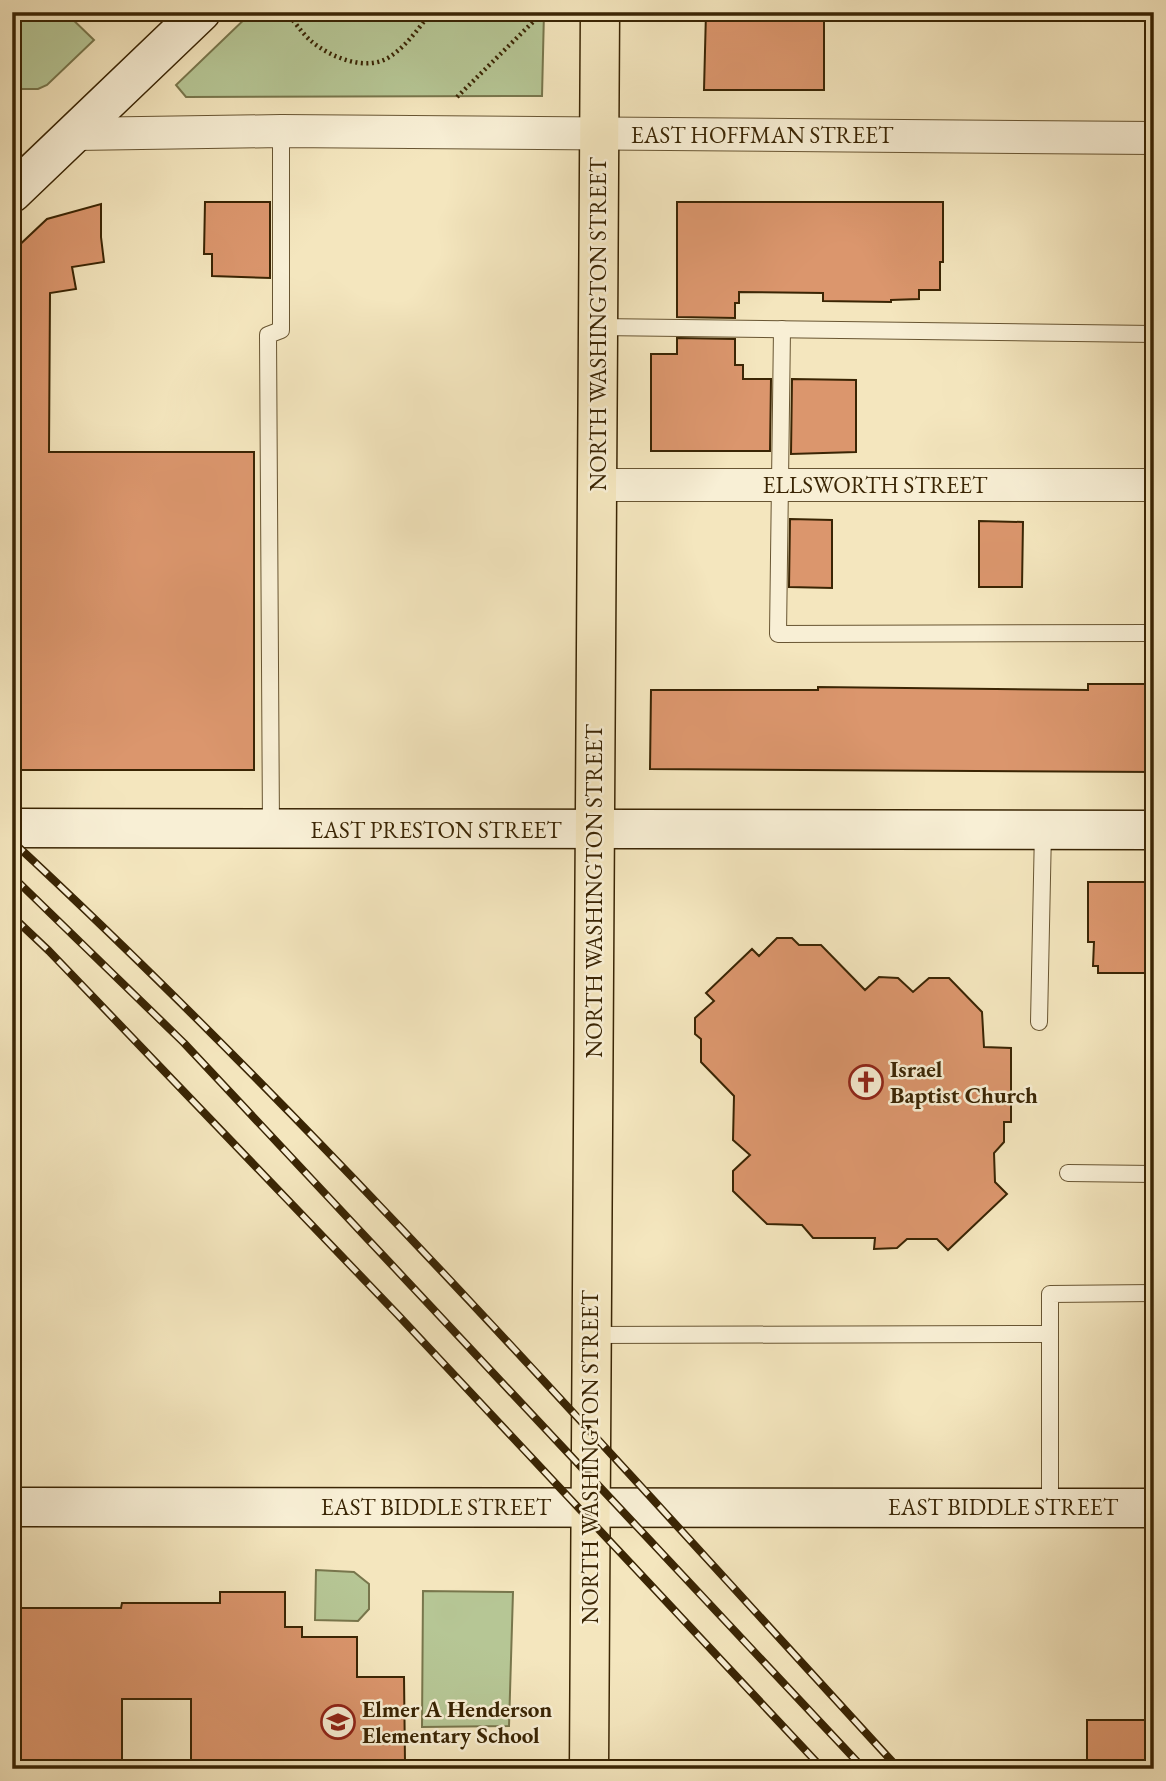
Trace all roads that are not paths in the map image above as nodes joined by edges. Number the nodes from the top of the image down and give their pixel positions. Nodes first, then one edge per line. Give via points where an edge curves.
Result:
1 (201, 12) edge
2 (600, 12) edge
3 (281, 131) junction
4 (76, 134) junction
5 (599, 134) junction
6 (1154, 138) edge
7 (12, 193) edge
8 (598, 327) junction
9 (782, 329) junction
10 (1154, 334) edge
11 (597, 485) junction
12 (779, 485) junction
13 (1154, 485) edge
14 (1154, 633) edge
15 (12, 828) edge
16 (271, 829) junction
17 (595, 830) junction
18 (1043, 830) junction
19 (1154, 830) edge
20 (1039, 1022) dead end
21 (1068, 1173) dead end
22 (1154, 1174) edge
23 (1154, 1293) edge
24 (1050, 1334) junction
25 (591, 1335) junction
26 (12, 1507) edge
27 (591, 1507) junction
28 (1049, 1507) junction
29 (1154, 1508) edge
30 (589, 1769) edge

1 - 4 street
2 - 5 main road, NORTH WASHINGTON STREET
3 - 4 street, EAST HOFFMAN STREET
3 - 5 street, EAST HOFFMAN STREET
3 - 16 lane via 281,330 268,335
4 - 7 street
5 - 6 street, EAST HOFFMAN STREET
5 - 8 main road, NORTH WASHINGTON STREET
8 - 9 lane
8 - 11 main road, NORTH WASHINGTON STREET
9 - 10 lane
9 - 12 lane
11 - 12 street, ELLSWORTH STREET
11 - 17 main road, NORTH WASHINGTON STREET
12 - 13 street, ELLSWORTH STREET
12 - 14 lane via 778,634
15 - 16 street, EAST PRESTON STREET
16 - 17 street, EAST PRESTON STREET
17 - 18 street, EAST PRESTON STREET
17 - 25 main road, NORTH WASHINGTON STREET
18 - 19 street, EAST PRESTON STREET
18 - 20 lane
21 - 22 lane
23 - 24 lane via 1050,1294
24 - 25 lane
24 - 28 lane
25 - 27 main road, NORTH WASHINGTON STREET
26 - 27 street, EAST BIDDLE STREET
27 - 28 street, EAST BIDDLE STREET
27 - 30 main road, NORTH WASHINGTON STREET
28 - 29 street, EAST BIDDLE STREET

